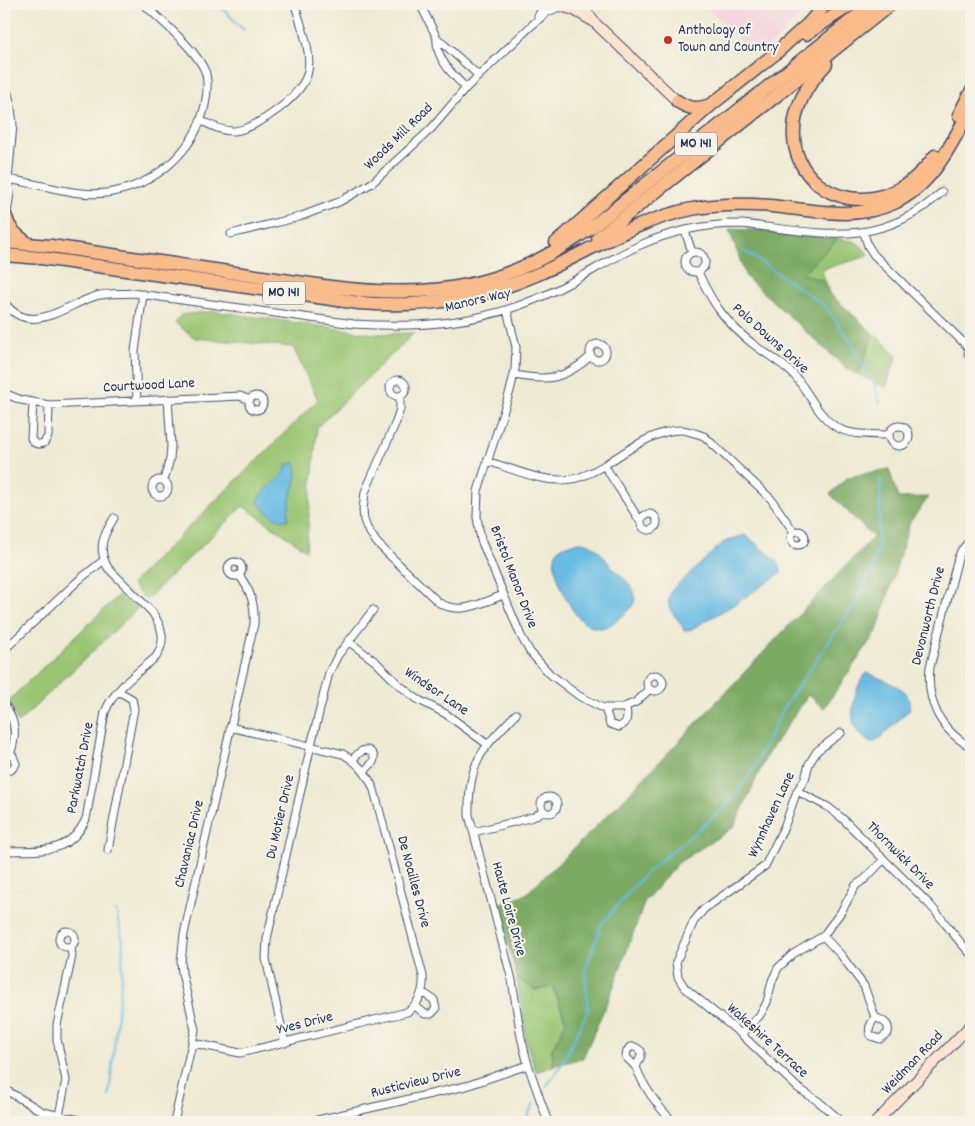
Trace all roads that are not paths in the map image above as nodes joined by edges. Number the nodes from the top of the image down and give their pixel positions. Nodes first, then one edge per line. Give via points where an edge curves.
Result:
1 (144, 4) edge
2 (295, 4) edge
3 (420, 4) edge
4 (545, 4) edge
5 (581, 4) edge
6 (826, 4) edge
7 (852, 4) edge
8 (872, 4) edge
9 (892, 4) edge
10 (562, 5) edge
11 (594, 22) junction
12 (531, 26) junction
13 (855, 33) junction
14 (437, 38) junction
15 (776, 53) junction
16 (478, 75) junction
17 (4, 81) edge
18 (466, 88) junction
19 (971, 92) edge
20 (677, 101) junction
21 (711, 105) junction
22 (971, 108) edge
23 (202, 121) junction
24 (679, 134) junction
25 (6, 180) edge
26 (4, 188) edge
27 (942, 192) dead end
28 (6, 217) junction
29 (684, 231) junction
30 (864, 232) junction
31 (4, 233) edge
32 (231, 234) dead end
33 (4, 242) edge
34 (26, 243) junction
35 (692, 252) junction
36 (10, 255) edge
37 (4, 264) edge
38 (559, 264) junction
39 (512, 272) junction
40 (698, 272) junction
41 (143, 294) junction
42 (4, 302) edge
43 (507, 310) junction
44 (971, 349) edge
45 (591, 356) dead end
46 (971, 361) edge
47 (514, 375) junction
48 (4, 393) edge
49 (400, 396) dead end
50 (168, 399) junction
51 (250, 400) dead end
52 (137, 401) junction
53 (33, 403) junction
54 (49, 405) junction
55 (888, 435) dead end
56 (487, 461) junction
57 (604, 465) junction
58 (164, 480) dead end
59 (114, 518) dead end
60 (640, 521) dead end
61 (794, 532) dead end
62 (971, 539) edge
63 (104, 560) junction
64 (239, 575) dead end
65 (503, 596) junction
66 (373, 610) dead end
67 (348, 642) junction
68 (4, 650) edge
69 (650, 689) dead end
70 (118, 691) junction
71 (4, 704) edge
72 (626, 706) junction
73 (605, 708) junction
74 (516, 714) dead end
75 (230, 727) junction
76 (842, 733) dead end
77 (487, 744) junction
78 (311, 745) junction
79 (971, 747) edge
80 (7, 755) edge
81 (352, 760) junction
82 (4, 771) edge
83 (364, 771) junction
84 (797, 791) junction
85 (543, 811) dead end
86 (474, 832) junction
87 (108, 850) dead end
88 (4, 851) edge
89 (884, 859) junction
90 (823, 936) junction
91 (71, 947) dead end
92 (971, 954) edge
93 (678, 977) joint
94 (422, 992) junction
95 (416, 1004) junction
96 (876, 1018) dead end
97 (971, 1025) edge
98 (741, 1034) junction
99 (193, 1043) junction
100 (285, 1043) junction
101 (528, 1065) junction
102 (636, 1067) dead end
103 (4, 1089) edge
104 (59, 1116) junction
105 (88, 1122) edge
106 (174, 1122) edge
107 (309, 1122) edge
108 (548, 1122) edge
109 (673, 1122) edge
110 (842, 1122) edge
111 (876, 1122) edge

1 - 23 street via 193,52 206,73 207,96
2 - 23 street via 308,58 308,72 302,85 266,118 246,128 224,130
3 - 14 street
4 - 12 street, Woods Mill Road
5 - 11 street
6 - 15 highway
7 - 15 highway
8 - 39 highway, MO 141 via 592,227 554,252
9 - 13 highway, MO 141
10 - 11 street
10 - 12 street, Woods Mill Road
11 - 20 street
12 - 16 street, Woods Mill Road
13 - 19 highway via 812,80 795,115 793,141 796,154 809,175 828,191 867,199 881,197 907,184 934,158
13 - 38 highway, MO 141 via 624,218
14 - 16 street
14 - 18 street via 436,44 444,63
15 - 21 highway
16 - 18 street, Woods Mill Road
17 - 25 street via 13,125
18 - 32 street, Woods Mill Road via 431,128 372,183 339,202 299,217
20 - 21 highway via 692,109
20 - 24 highway via 682,115
21 - 24 highway
22 - 38 highway via 941,163 906,196 881,208 837,214 753,205 693,209 645,223
23 - 25 street via 171,164 131,186 93,193
24 - 39 highway via 564,237
25 - 26 street
25 - 28 street via 10,193
27 - 30 street, Manors Way via 907,218
28 - 31 street
28 - 34 highway via 11,230
29 - 30 street, Manors Way via 741,224 831,234
29 - 35 street, Polo Downs Drive
29 - 43 street, Manors Way via 639,246 545,296
30 - 44 street via 874,255
33 - 34 highway, MO 141
34 - 39 highway, MO 141 via 377,292 446,289
35 - 40 street, Polo Downs Drive via 685,260 686,266
35 - 40 street, Polo Downs Drive via 702,253 706,260 704,268
36 - 37 highway
36 - 38 highway, MO 141 via 382,305 428,304 473,296 517,283
40 - 55 street, Polo Downs Drive via 720,313 748,340 788,369 824,418 848,432
41 - 42 street, Manors Way via 99,295 36,319 14,313
41 - 43 street, Manors Way via 390,327 466,321
41 - 52 street via 135,351
43 - 47 street, Bristol Manor Drive via 516,347
44 - 46 street via 968,356
45 - 47 street via 552,378
47 - 56 street, Bristol Manor Drive
48 - 53 street, Courtwood Lane
49 - 65 street via 396,422 365,492 363,510 367,528 377,543 445,606 458,609 472,607
50 - 51 street, Courtwood Lane via 240,396
50 - 52 street, Courtwood Lane
50 - 58 street via 171,446
52 - 54 street, Courtwood Lane
53 - 54 street, Courtwood Lane
53 - 54 street via 31,438 38,444 44,443 48,436
56 - 57 street via 550,480 574,479
56 - 65 street, Bristol Manor Drive via 478,491 478,525
57 - 60 street
57 - 61 street via 657,434 682,430 704,436 771,499
59 - 63 street via 103,536
62 - 79 street, Devonworth Drive via 958,558 928,678 938,716 950,733
63 - 68 street
63 - 70 street, Parkwatch Drive via 152,612 163,633 156,657
64 - 75 street, Chavaniac Drive via 252,597 254,624
65 - 73 street, Bristol Manor Drive via 520,636 540,664 579,696
66 - 67 street, Du Motier Drive
67 - 77 street, Windsor Lane via 417,699 446,714
67 - 78 street, Du Motier Drive via 329,673
69 - 72 street, Bristol Manor Drive via 636,702
70 - 87 street via 132,699 134,709
70 - 88 street, Parkwatch Drive via 105,712 86,819 79,833 67,843 49,850
71 - 80 street via 15,727 14,743
72 - 73 street, Bristol Manor Drive
72 - 73 street via 627,720 619,727 610,724
74 - 77 street, Haute Loire Drive
75 - 78 street, De Noailles Drive
75 - 99 street, Chavaniac Drive via 182,948 182,973 195,1030
76 - 84 street, Wynnhaven Lane via 817,751
77 - 86 street, Haute Loire Drive via 475,765 470,788 469,815
78 - 81 street, De Noailles Drive via 343,754
78 - 100 street, Du Motier Drive via 266,951
80 - 82 street via 14,758 15,766
81 - 83 street, De Noailles Drive
81 - 83 street via 360,752 367,750 372,753 373,762
83 - 94 street, De Noailles Drive via 374,790 423,976
84 - 89 street, Thornwick Drive via 836,813
84 - 93 street, Wynnhaven Lane via 765,866 709,904 694,921 676,962
85 - 86 street via 533,817
86 - 101 street, Haute Loire Drive via 512,980
89 - 90 street via 856,885
89 - 92 street, Thornwick Drive via 936,912
90 - 96 street via 841,954 864,986
90 - 98 street via 793,954 778,968 764,1008
91 - 104 street via 72,956 57,1025 66,1080
93 - 98 street, Wakeshire Terrace via 685,988
94 - 95 street, De Noailles Drive
94 - 95 street via 434,1000 436,1009 425,1014
95 - 100 street, Yves Drive via 407,1012
97 - 111 street, Weidman Road
98 - 110 street, Wakeshire Terrace via 798,1088
99 - 100 street, Yves Drive via 240,1053
99 - 106 street, Chavaniac Drive
101 - 107 street, Rusticview Drive via 466,1086
101 - 108 street, Haute Loire Drive
102 - 109 street via 647,1088
103 - 104 street via 43,1112
104 - 105 street

